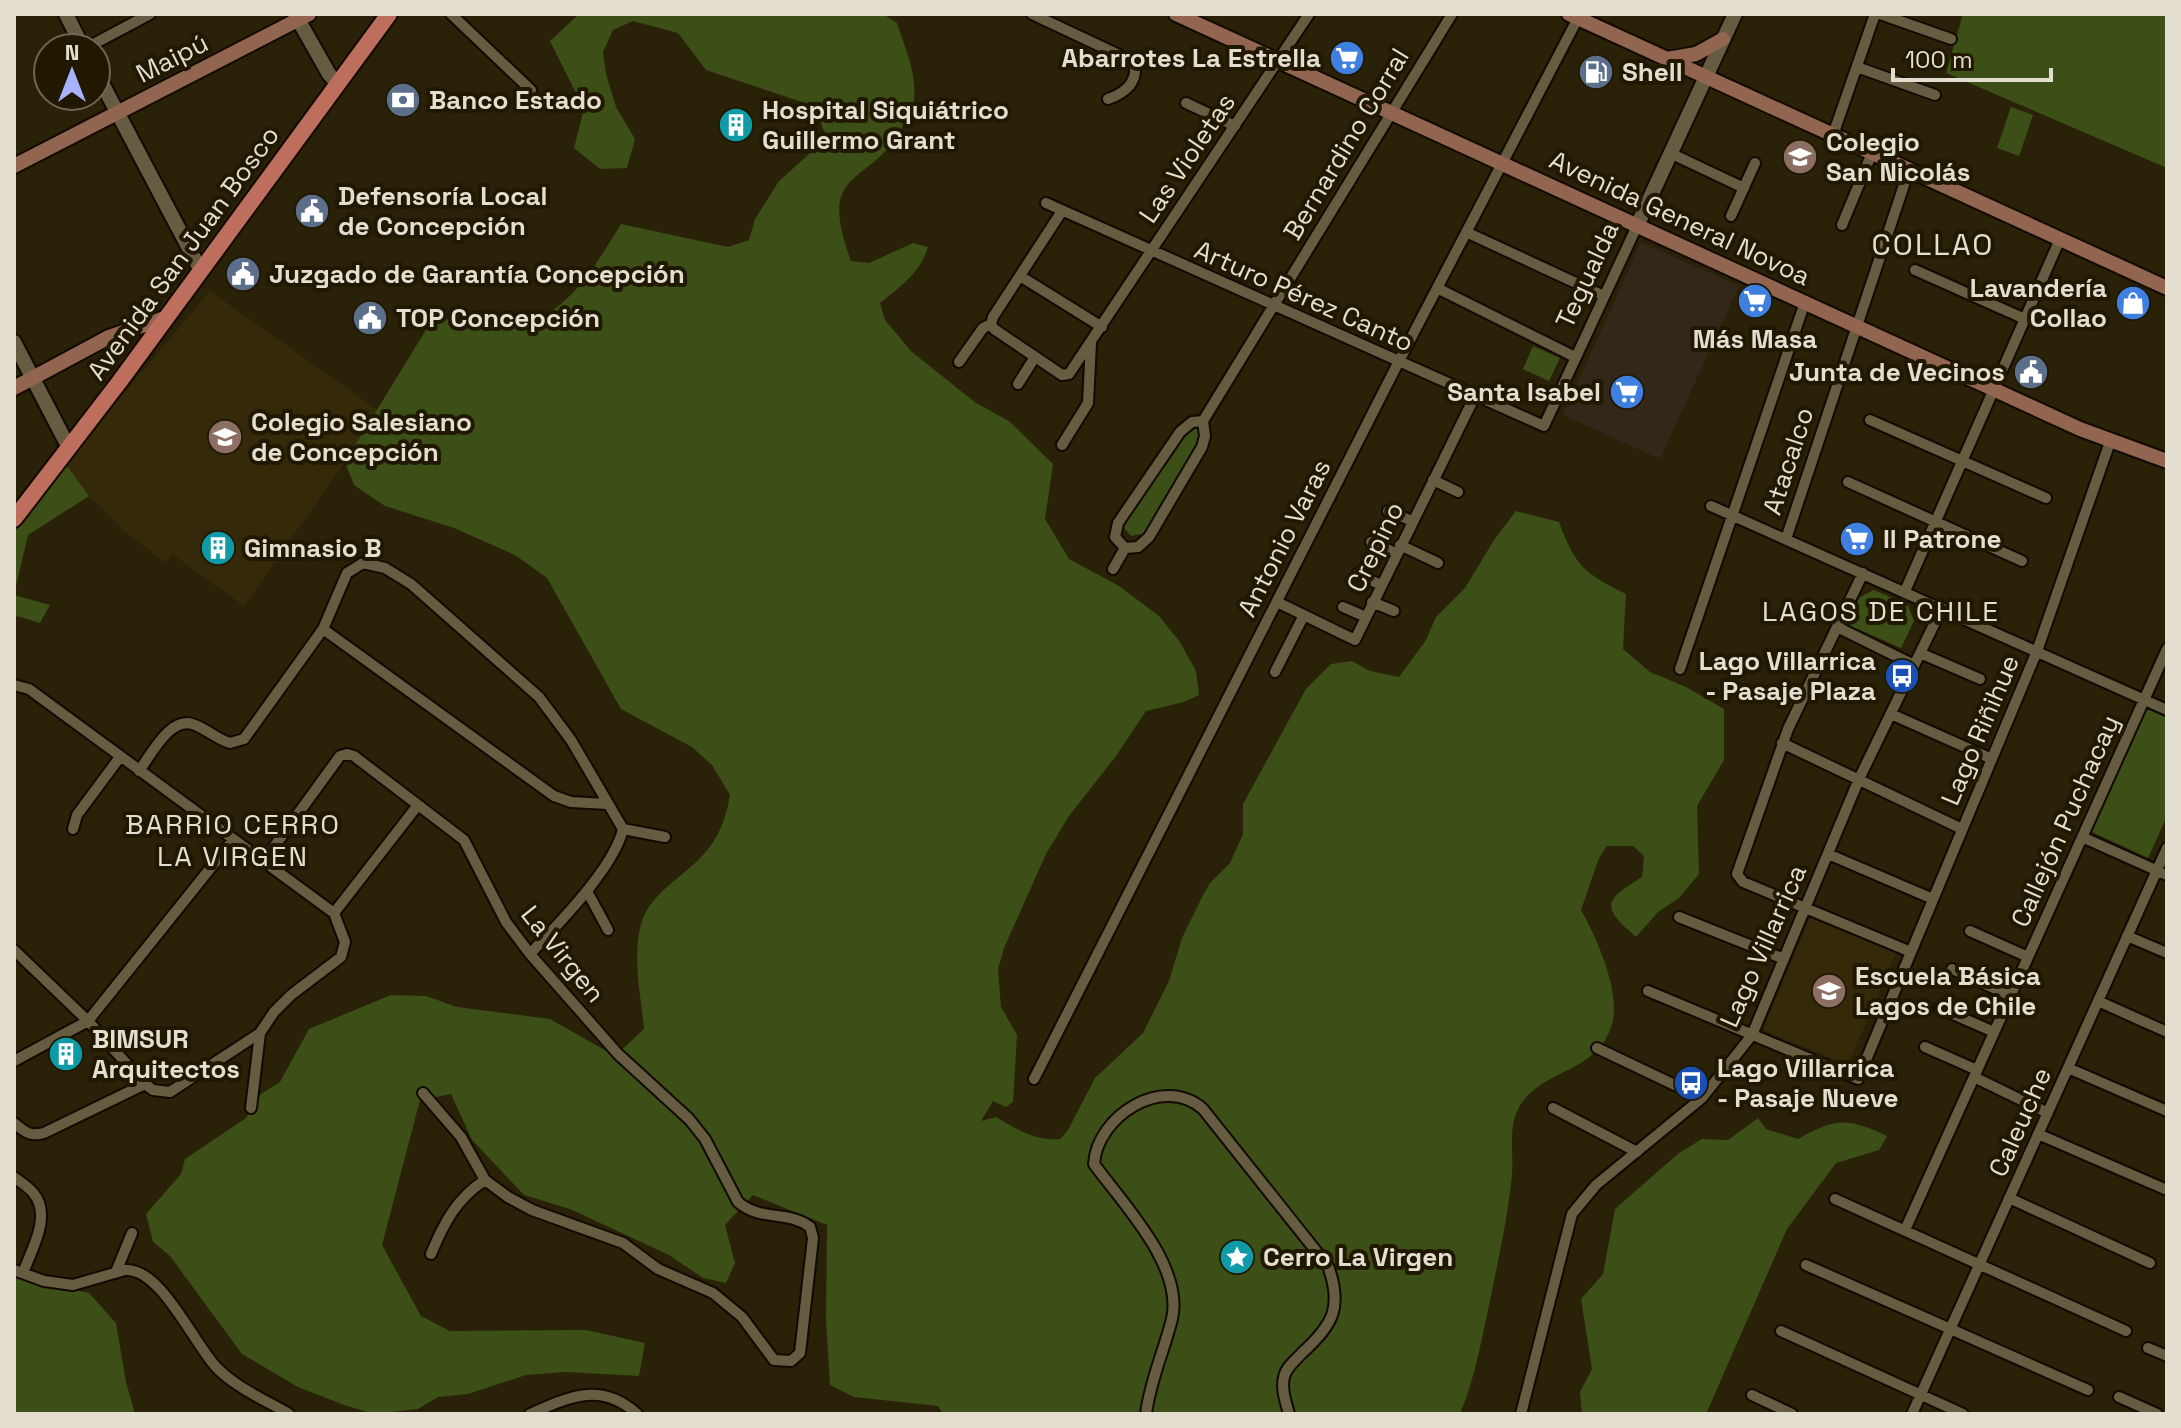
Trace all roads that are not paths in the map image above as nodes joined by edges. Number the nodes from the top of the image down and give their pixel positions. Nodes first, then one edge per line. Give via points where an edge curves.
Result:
1 (66, 14) edge
2 (150, 14) edge
3 (389, 14) edge
4 (451, 14) edge
5 (1032, 14) edge
6 (1176, 14) edge
7 (1309, 14) edge
8 (1452, 14) edge
9 (1735, 14) edge
10 (1878, 14) edge
11 (301, 16) edge
12 (1574, 16) edge
13 (76, 32) edge
14 (112, 34) edge
15 (1723, 39) junction
16 (1951, 39) dead end
17 (1666, 59) junction
18 (1278, 61) junction
19 (1857, 67) junction
20 (1706, 77) junction
21 (338, 84) junction
22 (531, 90) dead end
23 (1935, 95) dead end
24 (1108, 99) dead end
25 (112, 102) edge
26 (1186, 103) dead end
27 (118, 113) junction
28 (1391, 113) junction
29 (1235, 126) junction
30 (1833, 135) junction
31 (1670, 153) junction
32 (1872, 153) junction
33 (1503, 162) junction
34 (1755, 163) dead end
35 (14, 166) edge
36 (1909, 170) junction
37 (1744, 188) junction
38 (1046, 203) dead end
39 (1062, 211) junction
40 (1731, 216) dead end
41 (1842, 225) dead end
42 (1637, 226) junction
43 (1466, 232) junction
44 (2060, 239) junction
45 (1152, 251) junction
46 (1915, 270) dead end
47 (201, 271) junction
48 (1020, 276) junction
49 (1437, 288) junction
50 (2167, 288) edge
51 (1604, 296) junction
52 (1805, 302) junction
53 (1273, 306) junction
54 (165, 318) junction
55 (2025, 319) junction
56 (991, 324) junction
57 (1856, 326) junction
58 (1102, 327) junction
59 (14, 342) edge
60 (1091, 343) junction
61 (1035, 357) junction
62 (1575, 357) junction
63 (959, 362) dead end
64 (1398, 363) junction
65 (32, 378) junction
66 (1018, 384) dead end
67 (14, 388) edge
68 (1995, 390) junction
69 (1475, 396) junction
70 (1870, 420) dead end
71 (1203, 421) junction
72 (1544, 426) joint
73 (2110, 442) junction
74 (1062, 445) dead end
75 (68, 446) junction
76 (1963, 461) junction
77 (2167, 461) edge
78 (1433, 480) junction
79 (1848, 482) dead end
80 (1458, 492) dead end
81 (2046, 498) dead end
82 (1711, 506) dead end
83 (1388, 511) dead end
84 (1731, 514) junction
85 (14, 519) edge
86 (1412, 521) junction
87 (1936, 522) junction
88 (1786, 539) junction
89 (1371, 542) dead end
90 (1125, 548) junction
91 (1398, 549) junction
92 (2022, 561) dead end
93 (1438, 563) dead end
94 (1113, 569) dead end
95 (1863, 573) junction
96 (1357, 574) dead end
97 (1381, 585) junction
98 (1905, 591) junction
99 (1923, 599) junction
100 (1277, 602) junction
101 (1372, 602) junction
102 (1343, 607) dead end
103 (1942, 608) junction
104 (1394, 611) dead end
105 (1304, 615) junction
106 (1366, 617) junction
107 (1837, 627) junction
108 (323, 629) junction
109 (1931, 632) junction
110 (2167, 649) edge
111 (2037, 651) junction
112 (1920, 653) junction
113 (1914, 665) junction
114 (1680, 669) dead end
115 (1275, 672) dead end
116 (1980, 679) dead end
117 (14, 685) edge
118 (2144, 700) junction
119 (2167, 710) edge
120 (1891, 714) junction
121 (1782, 743) junction
122 (120, 757) junction
123 (1992, 759) junction
124 (139, 771) junction
125 (1859, 779) junction
126 (607, 804) junction
127 (418, 805) junction
128 (73, 829) dead end
129 (623, 829) junction
130 (1962, 829) junction
131 (665, 837) dead end
132 (2082, 837) junction
133 (233, 840) junction
134 (2167, 848) edge
135 (1828, 854) junction
136 (263, 862) junction
137 (2162, 873) edge
138 (587, 891) junction
139 (1933, 899) junction
140 (1805, 908) junction
141 (334, 913) junction
142 (1679, 917) dead end
143 (608, 930) dead end
144 (1970, 931) dead end
145 (2127, 936) junction
146 (14, 950) edge
147 (1911, 952) junction
148 (2167, 953) edge
149 (530, 954) junction
150 (2028, 957) junction
151 (1784, 959) junction
152 (1952, 969) dead end
153 (1648, 991) dead end
154 (2011, 996) junction
155 (2098, 1001) junction
156 (1939, 1008) dead end
157 (88, 1021) junction
158 (1994, 1032) junction
159 (2167, 1032) edge
160 (260, 1033) junction
161 (1752, 1035) junction
162 (1925, 1047) dead end
163 (1597, 1048) dead end
164 (14, 1061) edge
165 (2068, 1068) junction
166 (1975, 1074) junction
167 (1034, 1079) dead end
168 (145, 1084) junction
169 (423, 1093) dead end
170 (1702, 1098) junction
171 (251, 1108) dead end
172 (1553, 1108) dead end
173 (2167, 1111) edge
174 (2048, 1113) junction
175 (14, 1123) edge
176 (2038, 1134) junction
177 (1637, 1152) junction
178 (14, 1177) edge
179 (485, 1180) junction
180 (2167, 1190) edge
181 (2009, 1198) junction
182 (1835, 1199) dead end
183 (1905, 1230) junction
184 (132, 1233) dead end
185 (431, 1254) dead end
186 (2150, 1263) dead end
187 (1806, 1265) dead end
188 (1979, 1265) junction
189 (18, 1271) edge
190 (116, 1272) junction
191 (1950, 1329) junction
192 (1781, 1331) dead end
193 (2126, 1331) dead end
194 (2148, 1348) dead end
195 (2167, 1356) edge
196 (2088, 1390) dead end
197 (1752, 1395) dead end
198 (1921, 1395) junction
199 (2119, 1397) dead end
200 (289, 1414) edge
201 (530, 1414) edge
202 (637, 1414) edge
203 (1146, 1414) edge
204 (1289, 1414) edge
205 (1521, 1414) edge
206 (1792, 1414) edge
207 (1912, 1414) edge
208 (1963, 1414) edge
209 (2157, 1414) edge

1 - 13 street
2 - 14 street
3 - 21 main road, Avenida San Juan Bosco
4 - 22 street
5 - 24 street via 1134,62 1132,83
6 - 18 main road, Avenida General Novoa
7 - 18 street, Las Violetas
8 - 28 street, Bernardino Corral
9 - 15 street, Tegualda
10 - 16 street
10 - 19 street
11 - 21 street
11 - 27 main road, Maipú
12 - 17 main road
12 - 33 street, Antonio Varas
15 - 17 main road via 1696,54
15 - 20 street, Tegualda
17 - 20 main road
18 - 28 main road, Avenida General Novoa
18 - 29 street, Las Violetas
19 - 23 street
19 - 30 street
20 - 30 main road
20 - 31 street, Tegualda
21 - 47 main road, Avenida San Juan Bosco
25 - 27 street
26 - 29 street
27 - 35 main road, Maipú
27 - 47 street
28 - 33 main road, Avenida General Novoa
28 - 53 street, Bernardino Corral
29 - 45 street, Las Violetas
30 - 32 main road
31 - 37 street
31 - 42 street, Tegualda
32 - 36 main road
32 - 41 street
33 - 42 main road, Avenida General Novoa
33 - 43 street, Antonio Varas
34 - 37 street
36 - 44 main road
36 - 57 street, Atacalco
37 - 40 street
38 - 39 street, Arturo Pérez Canto
39 - 45 street, Arturo Pérez Canto
39 - 48 street
42 - 51 street, Tegualda
42 - 52 main road, Avenida General Novoa
43 - 49 street, Antonio Varas
43 - 51 street
44 - 50 main road
44 - 55 street
45 - 53 street, Arturo Pérez Canto
45 - 58 street, Las Violetas
46 - 55 street
47 - 54 main road, Avenida San Juan Bosco
48 - 56 street
48 - 58 street
49 - 62 street
49 - 64 street, Antonio Varas
51 - 62 street, Tegualda
52 - 57 main road, Avenida General Novoa
52 - 84 street
53 - 64 street, Arturo Pérez Canto
53 - 71 street, Bernardino Corral
54 - 65 main road via 109,337
54 - 75 main road, Avenida San Juan Bosco
55 - 68 street
56 - 61 street
56 - 63 street
57 - 68 main road, Avenida General Novoa
57 - 88 street, Atacalco
58 - 60 street, Las Violetas
59 - 65 street
60 - 61 street, Las Violetas via 1065,376
60 - 74 street via 1088,403
61 - 66 street
62 - 72 street, Tegualda
64 - 69 street, Arturo Pérez Canto
64 - 100 street, Antonio Varas
65 - 67 main road
65 - 75 street
68 - 73 main road, Avenida General Novoa
68 - 76 street
69 - 72 street, Arturo Pérez Canto
69 - 78 street, Crepino
70 - 76 street
71 - 90 street, Bernardino Corral via 1202,447 1149,537 1138,547
71 - 90 street, Bernardino Corral via 1180,432 1118,523 1115,537
73 - 77 main road, Avenida General Novoa
73 - 111 street, Lago Riñihue
75 - 85 main road, Avenida San Juan Bosco
76 - 81 street
76 - 87 street
78 - 80 street
78 - 86 street, Crepino
79 - 87 street
82 - 84 street
83 - 86 street
84 - 88 street
84 - 114 street
86 - 91 street, Crepino
87 - 92 street
87 - 98 street
88 - 95 street
89 - 91 street
90 - 94 street, Bernardino Corral
91 - 93 street
91 - 97 street, Crepino
95 - 98 street
95 - 107 street
96 - 97 street
97 - 101 street, Crepino
98 - 99 street
99 - 103 street
99 - 109 street
100 - 105 street, Crepino
100 - 167 street, Antonio Varas
101 - 104 street
101 - 106 street, Crepino
102 - 106 street
103 - 109 street, Lago Villarrica
103 - 111 street
105 - 106 street, Crepino via 1355,640
105 - 115 street
107 - 113 street
107 - 121 street
108 - 124 street via 244,739 230,743 182,723 170,730
108 - 126 street via 554,796
108 - 126 street via 352,568 369,563 397,574 539,697 566,731
109 - 112 street, Lago Villarrica
110 - 118 street, Callejón Puchacay
111 - 118 street
111 - 123 street, Lago Riñihue
112 - 113 street, Lago Villarrica
112 - 116 street
113 - 120 street, Lago Villarrica
117 - 122 street via 29,689
118 - 119 street
118 - 132 street, Callejón Puchacay
120 - 123 street
120 - 125 street, Lago Villarrica
121 - 125 street
121 - 140 street via 1737,871 1743,882
122 - 124 street
122 - 128 street
123 - 130 street, Lago Riñihue
124 - 133 street
125 - 130 street
125 - 135 street, Lago Villarrica
126 - 129 street
127 - 136 street, La Virgen via 354,756 340,756
127 - 141 street
127 - 149 street, La Virgen via 464,840 506,922
129 - 131 street
129 - 138 street
130 - 139 street, Lago Riñihue
132 - 137 street
132 - 150 street, Callejón Puchacay
133 - 136 street
133 - 157 street
134 - 137 street, Caleuche
135 - 139 street
135 - 140 street, Lago Villarrica
136 - 141 street
137 - 145 street, Caleuche
138 - 143 street
138 - 149 street
139 - 147 street, Lago Riñihue
140 - 147 street
140 - 151 street, Lago Villarrica
141 - 160 street via 345,942 343,953 291,995
142 - 151 street
144 - 150 street
145 - 148 street
145 - 155 street, Caleuche
146 - 157 street
147 - 161 street, Lago Riñihue via 1858,1079
149 - 179 street, La Virgen via 618,1054 697,1129 738,1202 763,1215 802,1221 812,1232 802,1346 796,1357 779,1362 771,1356 742,1317 713,1293 658,1269 623,1243 532,1210
150 - 154 street, Callejón Puchacay
151 - 161 street, Lago Villarrica
152 - 154 street
153 - 161 street
154 - 158 street, Callejón Puchacay
155 - 159 street
155 - 165 street, Caleuche
156 - 158 street
157 - 164 street
157 - 168 street
158 - 166 street, Callejón Puchacay
160 - 168 street via 170,1092
160 - 171 street
161 - 170 street, Lago Villarrica
162 - 166 street
163 - 170 street
165 - 173 street
165 - 174 street, Caleuche
166 - 174 street
166 - 183 street, Callejón Puchacay
168 - 175 street via 34,1136
169 - 179 street via 456,1130
170 - 177 street, Lago Villarrica
172 - 177 street
174 - 176 street, Caleuche
176 - 180 street
176 - 181 street, Caleuche
177 - 205 street, Lago Villarrica via 1596,1185 1572,1214
178 - 189 street via 35,1194 40,1210 38,1233
179 - 185 street via 451,1211
181 - 186 street
181 - 188 street, Caleuche
182 - 183 street
183 - 188 street
184 - 190 street
187 - 191 street
188 - 191 street, Caleuche
188 - 193 street
189 - 190 street via 73,1285
190 - 200 street via 131,1270 153,1281 221,1372
191 - 196 street
191 - 198 street, Caleuche
192 - 198 street
194 - 195 street
197 - 206 street
198 - 207 street, Caleuche
198 - 208 street
199 - 209 street
201 - 202 street via 564,1399 604,1395
203 - 204 street via 1173,1316 1172,1284 1160,1254 1094,1164 1095,1149 1121,1115 1154,1096 1174,1095 1203,1109 1328,1266 1336,1300 1331,1320 1284,1377

